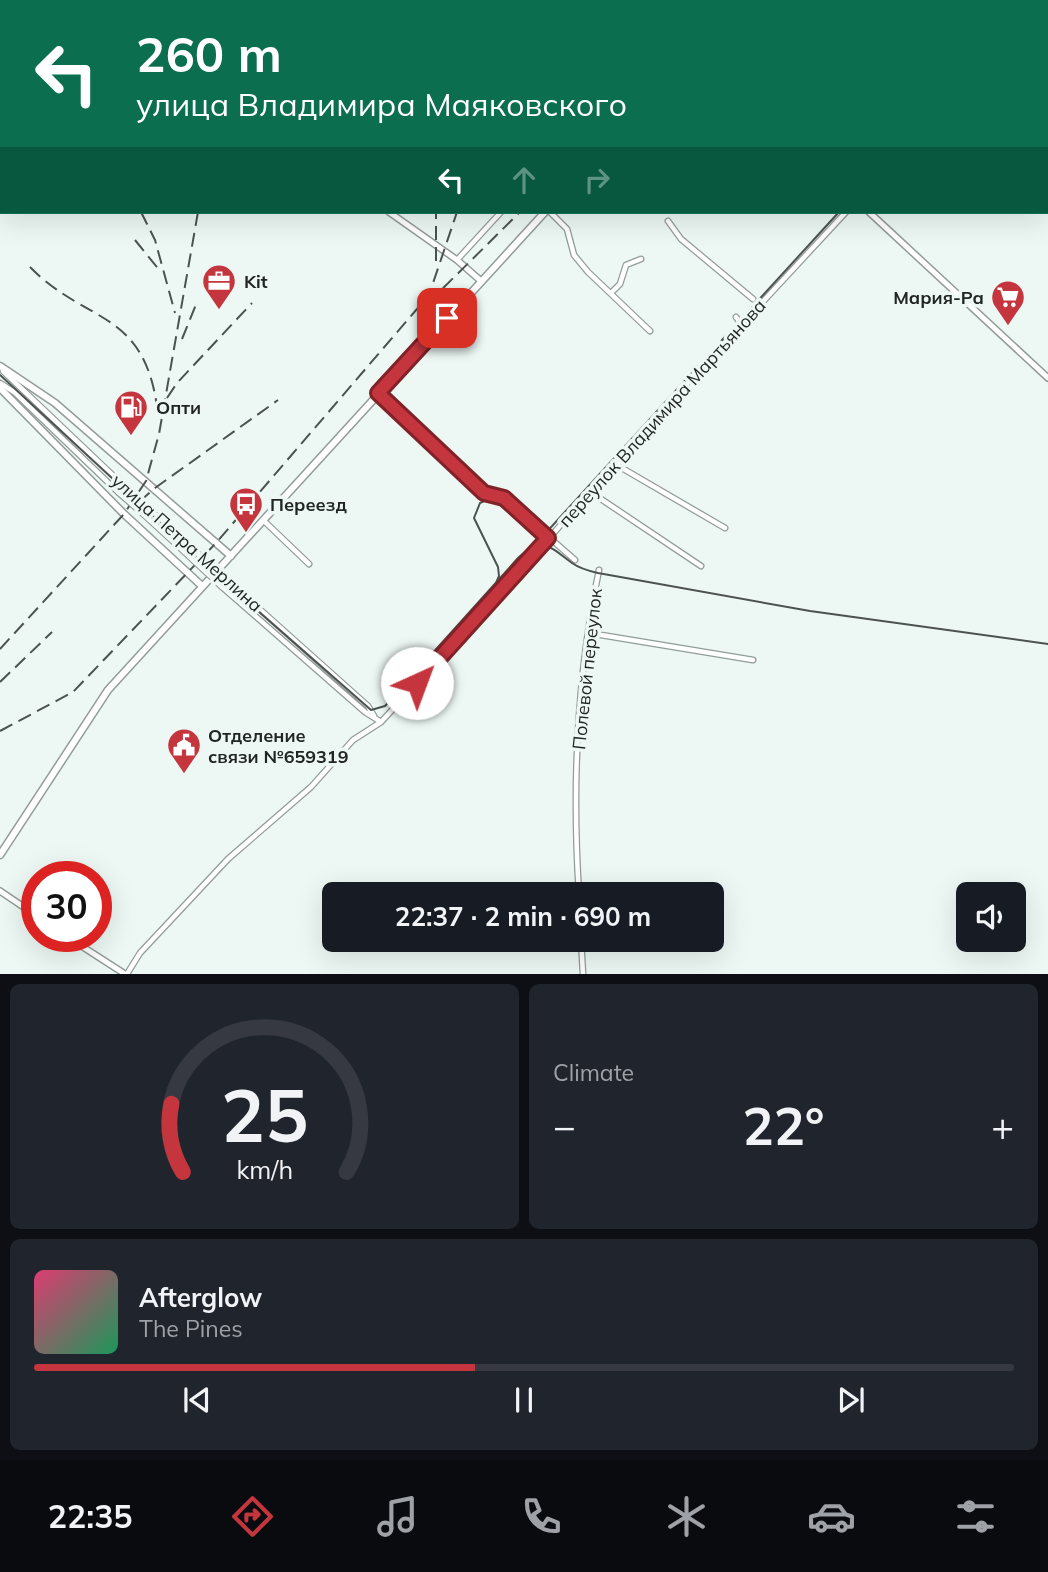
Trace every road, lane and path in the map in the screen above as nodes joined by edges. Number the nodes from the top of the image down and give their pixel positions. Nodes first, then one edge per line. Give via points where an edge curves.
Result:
1 (392, 214) edge
2 (499, 214) edge
3 (546, 214) edge
4 (550, 214) edge
5 (844, 214) edge
6 (871, 214) edge
7 (668, 221) dead end
8 (641, 259) dead end
9 (457, 260) junction
10 (481, 281) junction
11 (611, 293) junction
12 (753, 299) dead end
13 (736, 317) dead end
14 (741, 324) junction
15 (650, 331) dead end
16 (0, 367) edge
17 (1048, 378) edge
18 (0, 383) edge
19 (0, 388) edge
20 (378, 393) junction
21 (615, 464) junction
22 (593, 493) junction
23 (263, 520) junction
24 (725, 527) dead end
25 (548, 538) junction
26 (231, 555) junction
27 (575, 561) dead end
28 (309, 564) dead end
29 (701, 566) dead end
30 (599, 570) dead end
31 (202, 586) junction
32 (589, 633) junction
33 (753, 660) dead end
34 (374, 717) junction
35 (380, 722) junction
36 (0, 855) edge
37 (579, 882) edge
38 (0, 891) edge
39 (21, 905) edge
40 (91, 952) edge
41 (582, 952) edge
42 (126, 974) edge
43 (583, 974) edge

1 - 9 street
2 - 9 street
3 - 10 main road
4 - 11 street via 569,231 577,258
5 - 14 street, переулок Владимира Мартьянова
6 - 17 street
7 - 12 street via 681,239
8 - 11 street via 626,265 620,284
9 - 10 street
10 - 20 main road
11 - 15 street
13 - 14 street
14 - 21 street, переулок Владимира Мартьянова
16 - 26 main road, улица Петра Мерлина via 55,403
16 - 34 street, улица Петра Мерлина, bridge via 124,486 368,706
18 - 34 street, улица Петра Мерлина, bridge via 221,586
19 - 31 main road, улица Петра Мерлина
20 - 23 main road
20 - 25 street via 484,493 504,498
21 - 22 street, переулок Владимира Мартьянова
21 - 24 street
22 - 25 street, переулок Владимира Мартьянова
22 - 29 street
23 - 26 main road
23 - 28 street
25 - 27 street
25 - 35 street, переулок Владимира Мартьянова
26 - 31 main road
30 - 32 street, Полевой переулок
31 - 36 main road via 108,690
32 - 33 street
32 - 37 street, Полевой переулок via 578,727
34 - 35 street, улица Петра Мерлина
35 - 42 street, переулок Владимира Мартьянова via 353,740 311,787 228,859
38 - 39 street
40 - 42 street
41 - 43 street

